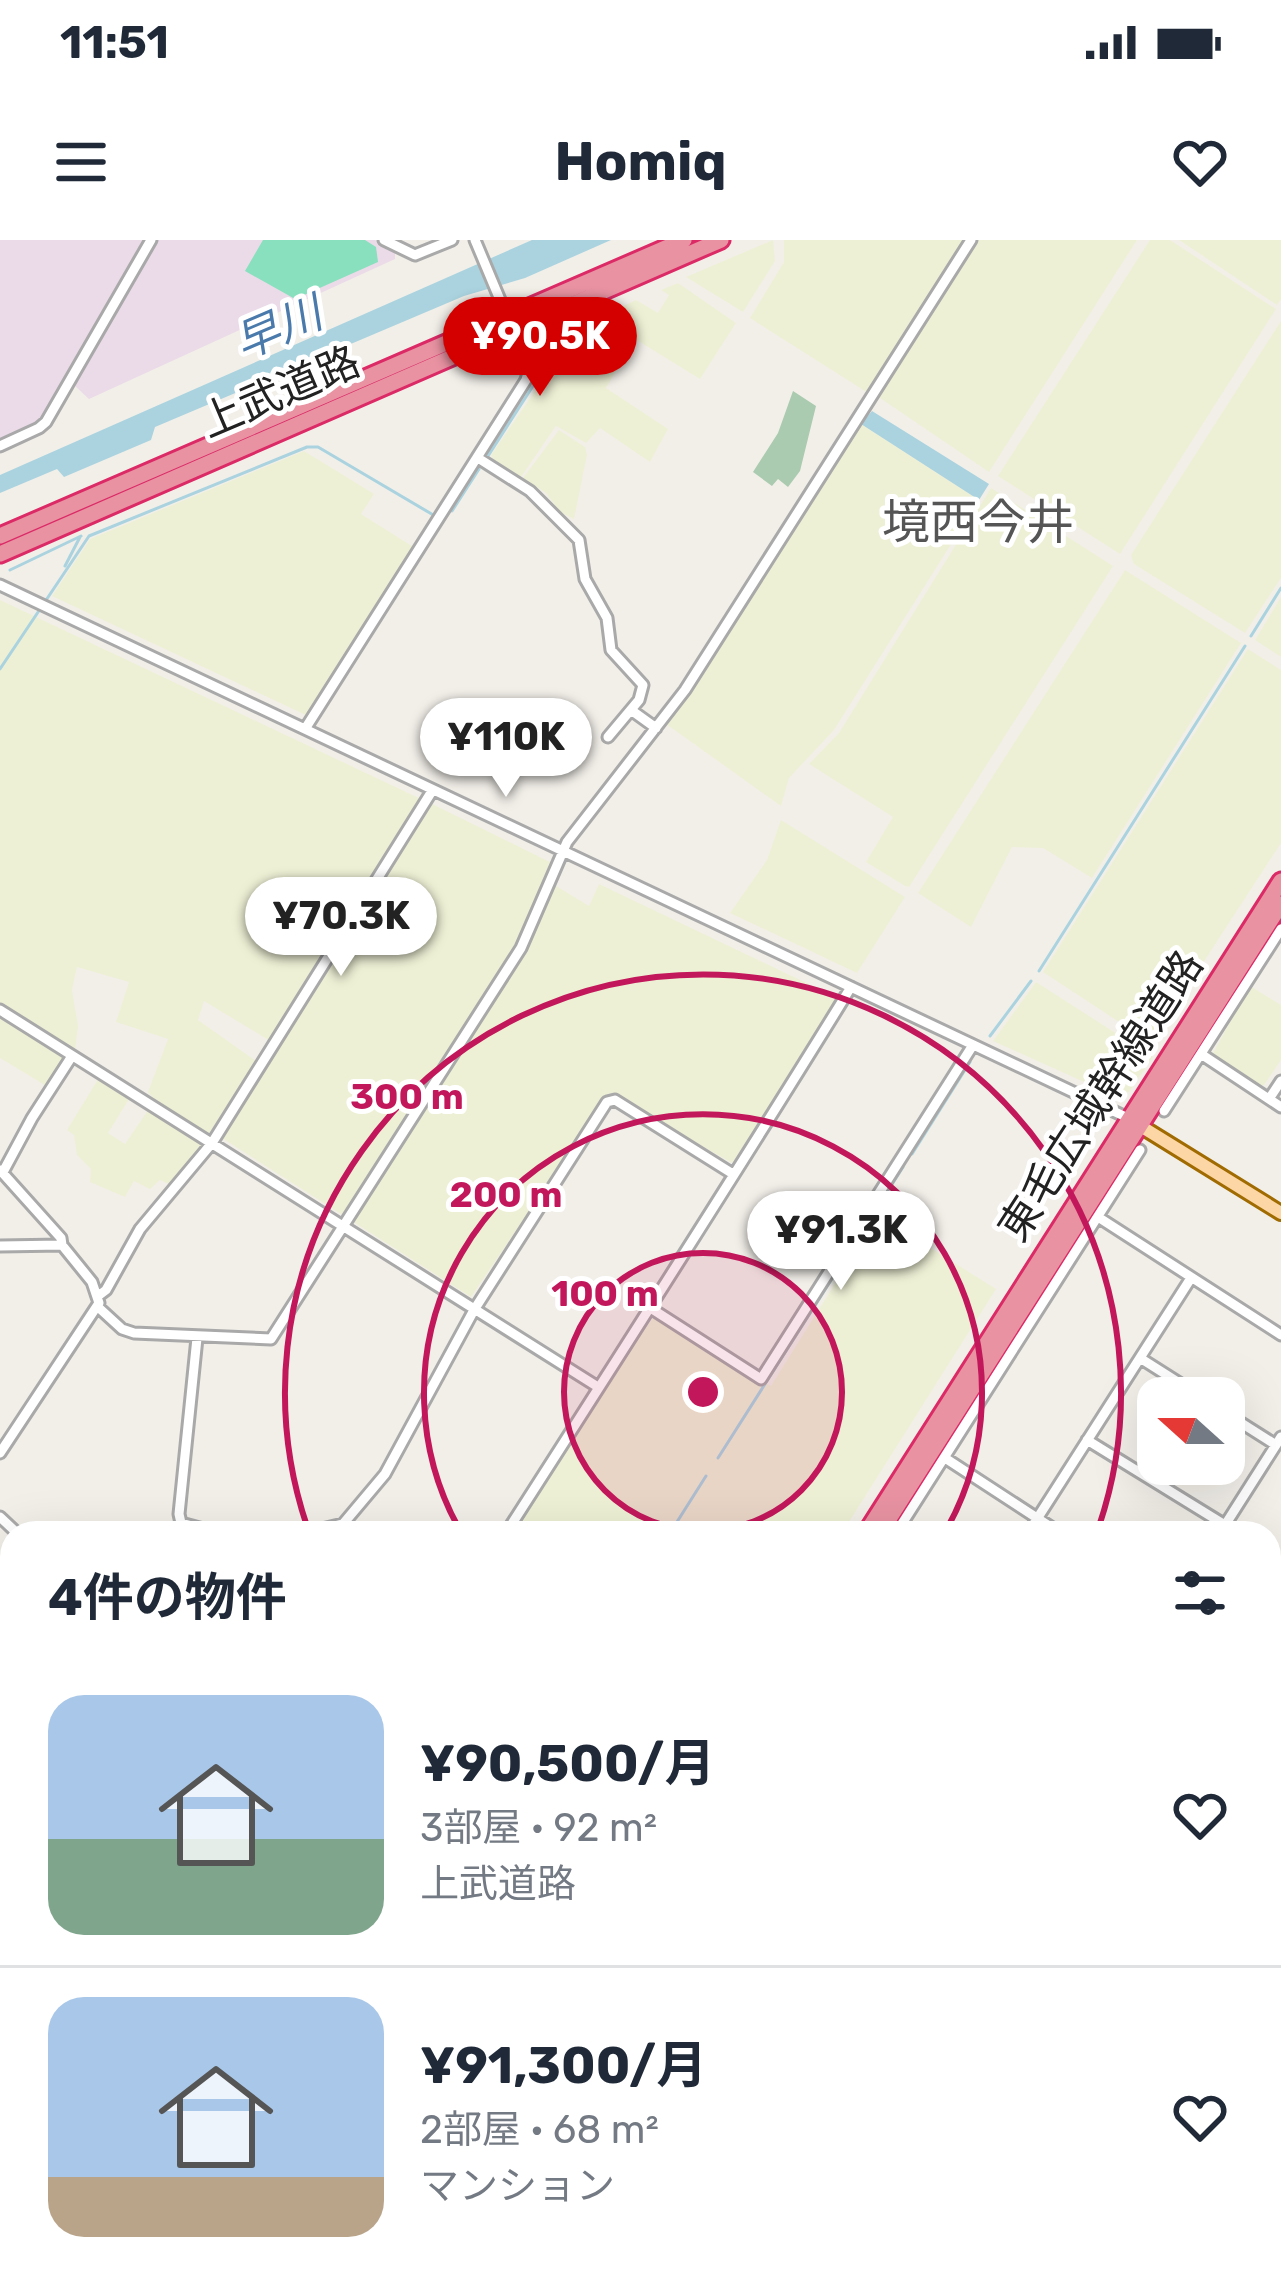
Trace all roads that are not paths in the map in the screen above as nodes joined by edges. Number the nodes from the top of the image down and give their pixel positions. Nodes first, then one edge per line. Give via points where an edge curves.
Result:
1 (151, 240) edge
2 (384, 240) edge
3 (452, 240) edge
4 (684, 240) edge
5 (721, 240) edge
6 (971, 240) edge
7 (476, 243) edge
8 (508, 318) junction
9 (0, 446) edge
10 (478, 458) junction
11 (0, 536) edge
12 (0, 554) edge
13 (0, 585) edge
14 (631, 710) junction
15 (656, 728) junction
16 (305, 729) junction
17 (608, 737) dead end
18 (432, 791) junction
19 (562, 851) junction
20 (1281, 881) edge
21 (1281, 904) edge
22 (1281, 929) edge
23 (1273, 942) junction
24 (1249, 956) junction
25 (851, 987) junction
26 (0, 1010) edge
27 (973, 1045) junction
28 (1201, 1054) junction
29 (72, 1056) junction
30 (1281, 1081) edge
31 (1269, 1099) junction
32 (1281, 1107) edge
33 (1164, 1111) dead end
34 (1135, 1122) junction
35 (212, 1143) junction
36 (1140, 1150) dead end
37 (1, 1171) edge
38 (733, 1174) junction
39 (1281, 1214) edge
40 (1098, 1217) junction
41 (341, 1228) junction
42 (62, 1245) junction
43 (0, 1246) edge
44 (1055, 1259) junction
45 (1191, 1278) junction
46 (1053, 1287) junction
47 (98, 1301) junction
48 (652, 1309) junction
49 (474, 1310) junction
50 (1281, 1335) edge
51 (197, 1338) junction
52 (1140, 1358) junction
53 (1170, 1377) edge
54 (598, 1387) junction
55 (1245, 1423) edge
56 (1087, 1440) junction
57 (1279, 1441) edge
58 (0, 1453) edge
59 (945, 1458) junction
60 (1037, 1519) junction
61 (182, 1521) edge
62 (346, 1521) edge
63 (514, 1521) edge
64 (874, 1521) edge
65 (888, 1521) edge
66 (904, 1521) edge
67 (1040, 1521) edge
68 (1211, 1521) edge
69 (1228, 1521) edge

1 - 9 street via 43,425
2 - 3 street via 416,255
4 - 8 highway, 上武道路
5 - 8 highway, 上武道路
6 - 15 street
7 - 8 street
8 - 10 street via 528,373
8 - 11 highway, 上武道路
8 - 12 highway, 上武道路
10 - 14 street via 530,491 579,540 611,650 643,686
10 - 16 street
13 - 16 street
14 - 15 street
14 - 17 street
15 - 19 street
16 - 18 street
18 - 19 street
18 - 35 street
19 - 25 street
19 - 41 street via 521,948
20 - 34 highway, 東毛広域幹線道路
21 - 24 highway, 東毛広域幹線道路
22 - 23 street
23 - 24 street
23 - 28 street
24 - 34 highway, 東毛広域幹線道路
25 - 27 street
25 - 38 street
26 - 29 street
27 - 34 street
27 - 48 street via 761,1378
28 - 31 street
28 - 33 street
29 - 35 street
29 - 37 street
30 - 31 street
31 - 32 street
34 - 39 main road
34 - 44 highway, 東毛広域幹線道路
34 - 64 highway, 東毛広域幹線道路
35 - 41 street
35 - 47 street via 153,1211
36 - 40 street
37 - 42 street
38 - 48 street
38 - 49 street via 610,1100
40 - 45 street
40 - 46 street
41 - 49 street
41 - 51 street via 271,1339
42 - 43 street
42 - 47 street
44 - 46 street
44 - 65 highway, 東毛広域幹線道路
45 - 50 street
45 - 52 street
46 - 59 street
47 - 51 street via 127,1331
47 - 58 street
48 - 54 street
49 - 54 street
49 - 62 street via 385,1474
51 - 61 street
52 - 53 street
52 - 56 street
54 - 63 street
55 - 57 street
56 - 60 street
56 - 68 street
57 - 69 street
59 - 60 street
59 - 66 street
60 - 67 street

